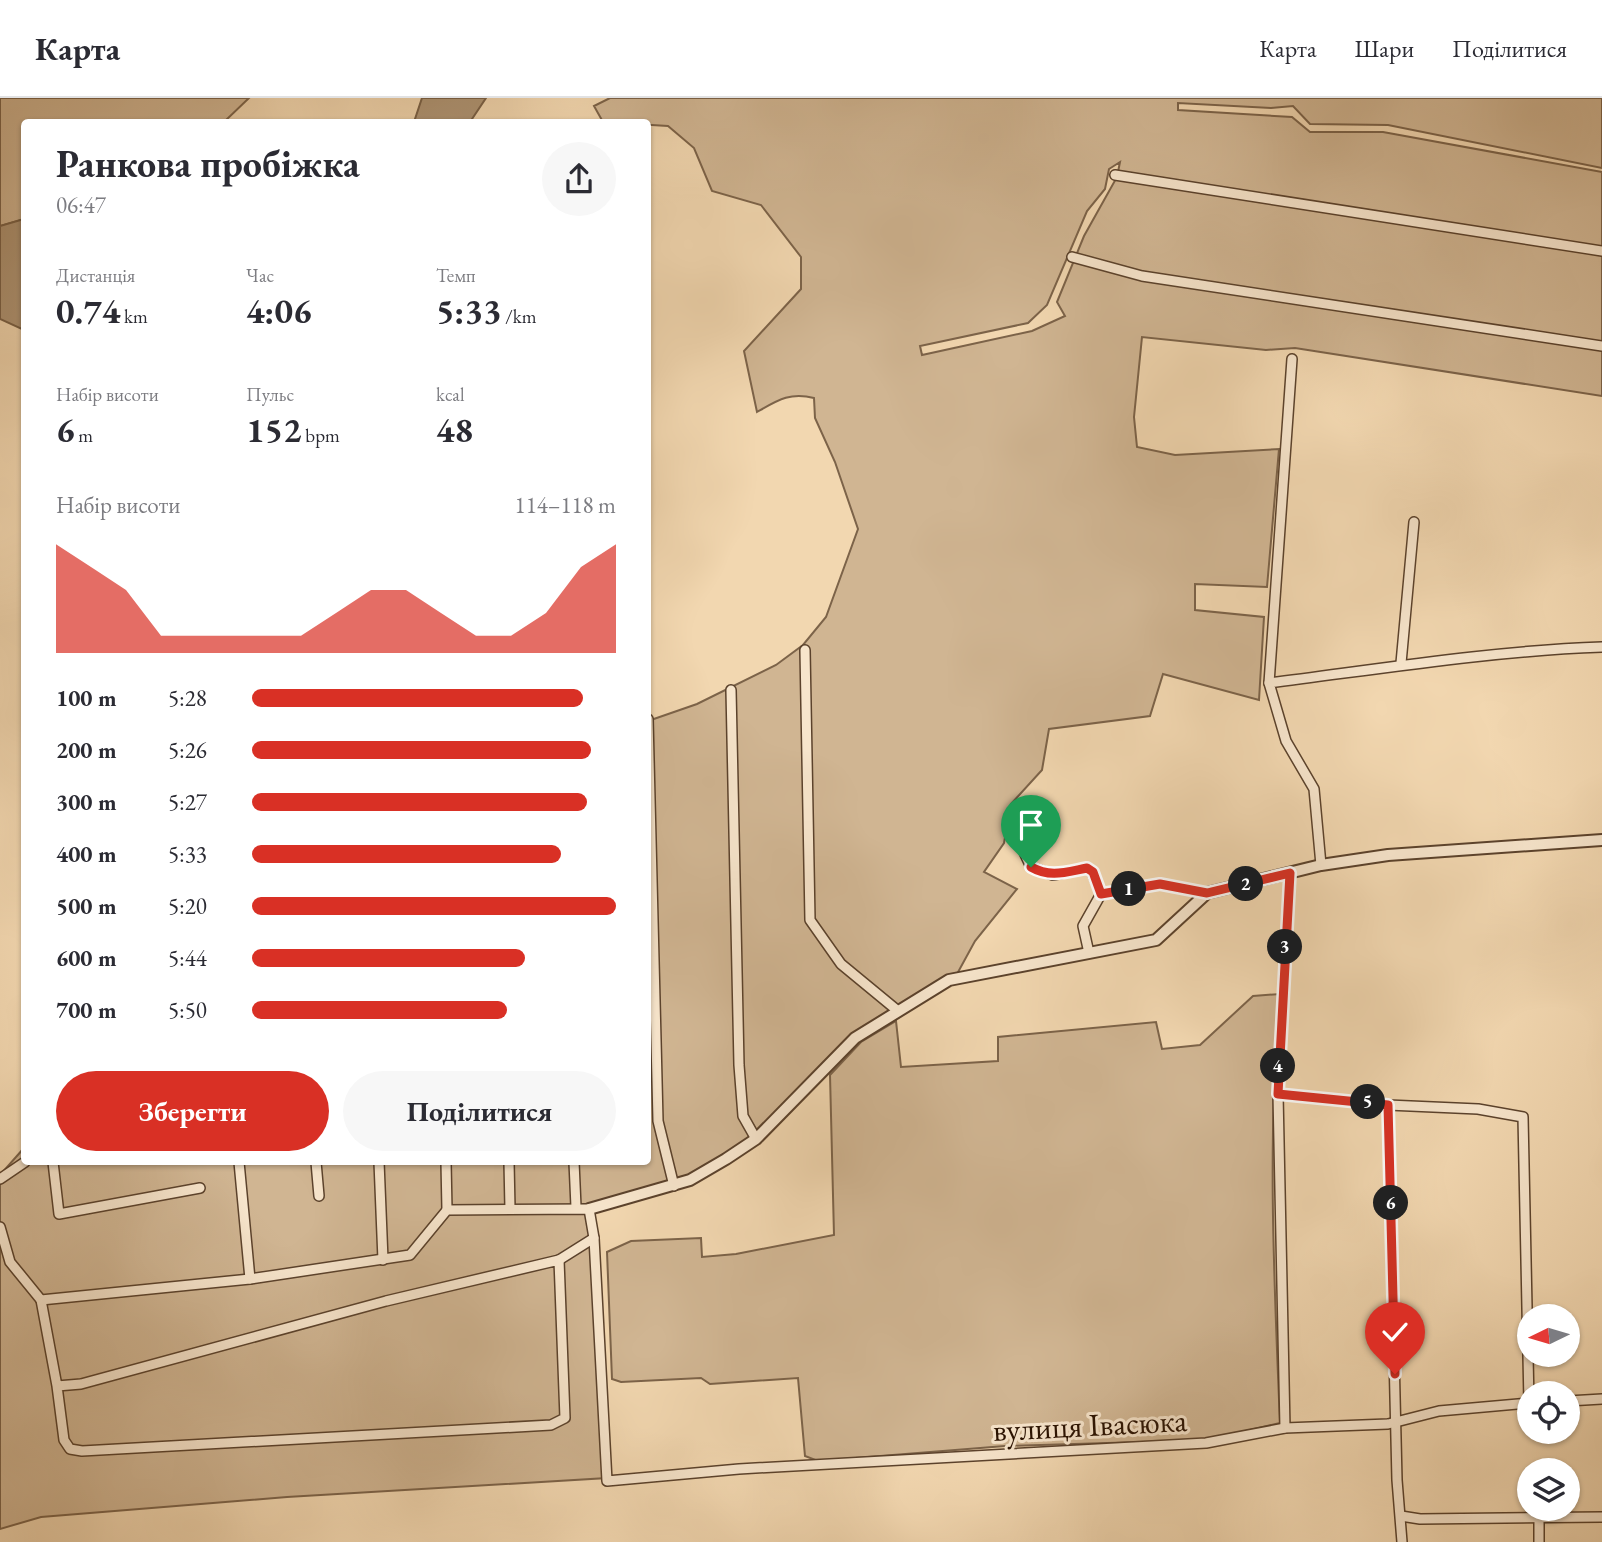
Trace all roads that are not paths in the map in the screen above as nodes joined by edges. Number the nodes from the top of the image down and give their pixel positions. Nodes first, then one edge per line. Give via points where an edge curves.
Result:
1 (1115, 175) dead end
2 (1602, 251) edge
3 (1072, 257) dead end
4 (1602, 346) edge
5 (1292, 359) dead end
6 (1414, 522) dead end
7 (1602, 647) edge
8 (805, 650) dead end
9 (1401, 663) junction
10 (1269, 682) junction
11 (731, 690) dead end
12 (1028, 810) dead end
13 (651, 840) edge
14 (1602, 840) edge
15 (1321, 865) junction
16 (1290, 873) junction
17 (1207, 893) junction
18 (1101, 894) junction
19 (1089, 953) junction
20 (898, 1011) junction
21 (1278, 1094) junction
22 (1388, 1105) junction
23 (757, 1139) junction
24 (21, 1165) edge
25 (53, 1165) edge
26 (239, 1165) edge
27 (316, 1165) edge
28 (379, 1165) edge
29 (446, 1165) edge
30 (509, 1165) edge
31 (574, 1165) edge
32 (0, 1179) edge
33 (674, 1186) junction
34 (200, 1188) dead end
35 (319, 1196) dead end
36 (576, 1207) junction
37 (510, 1209) junction
38 (589, 1209) junction
39 (447, 1210) junction
40 (0, 1227) edge
41 (594, 1238) junction
42 (383, 1259) junction
43 (559, 1259) junction
44 (250, 1279) junction
45 (41, 1300) junction
46 (1529, 1381) edge
47 (57, 1386) junction
48 (1602, 1399) edge
49 (1580, 1400) edge
50 (1517, 1404) edge
51 (1398, 1422) junction
52 (1285, 1428) junction
53 (1401, 1516) junction
54 (1517, 1517) edge
55 (1580, 1517) edge
56 (1602, 1517) edge
57 (1539, 1521) edge
58 (1402, 1542) edge
59 (1539, 1542) edge

1 - 2 street
3 - 4 street via 1143,276
5 - 10 street
6 - 9 street
7 - 9 street
8 - 20 street via 810,920 841,964
9 - 10 street
10 - 15 street via 1286,741 1314,789
11 - 23 street via 739,1065 743,1116
12 - 18 street via 1022,848 1031,867 1053,874 1087,868
13 - 33 street via 658,1121
14 - 15 street via 1388,855
15 - 16 street
16 - 17 street
16 - 21 street
17 - 18 street via 1160,884
17 - 19 street via 1156,940
18 - 19 street via 1083,926
19 - 20 street via 957,977
20 - 23 street via 855,1038
21 - 22 street
21 - 52 street
22 - 46 street via 1478,1109 1523,1117
22 - 51 street
23 - 33 street
24 - 32 street
25 - 34 street via 59,1214
26 - 44 street
27 - 35 street
28 - 42 street
29 - 39 street
30 - 37 street
31 - 36 street
33 - 38 street
36 - 37 street
36 - 38 street
37 - 39 street
38 - 41 street
39 - 42 street via 415,1251
40 - 45 street via 10,1262
41 - 43 street
41 - 52 street, вулиця Івасюка via 607,1481 739,1469 1206,1443
42 - 44 street
43 - 47 street via 80,1384
43 - 47 street via 565,1418 551,1425 82,1451 70,1449 64,1440
44 - 45 street
45 - 47 street
48 - 49 street
50 - 51 street, вулиця Івасюка via 1439,1411
51 - 52 street, вулиця Івасюка
51 - 53 street
53 - 54 street
53 - 58 street
55 - 56 street
57 - 59 street

